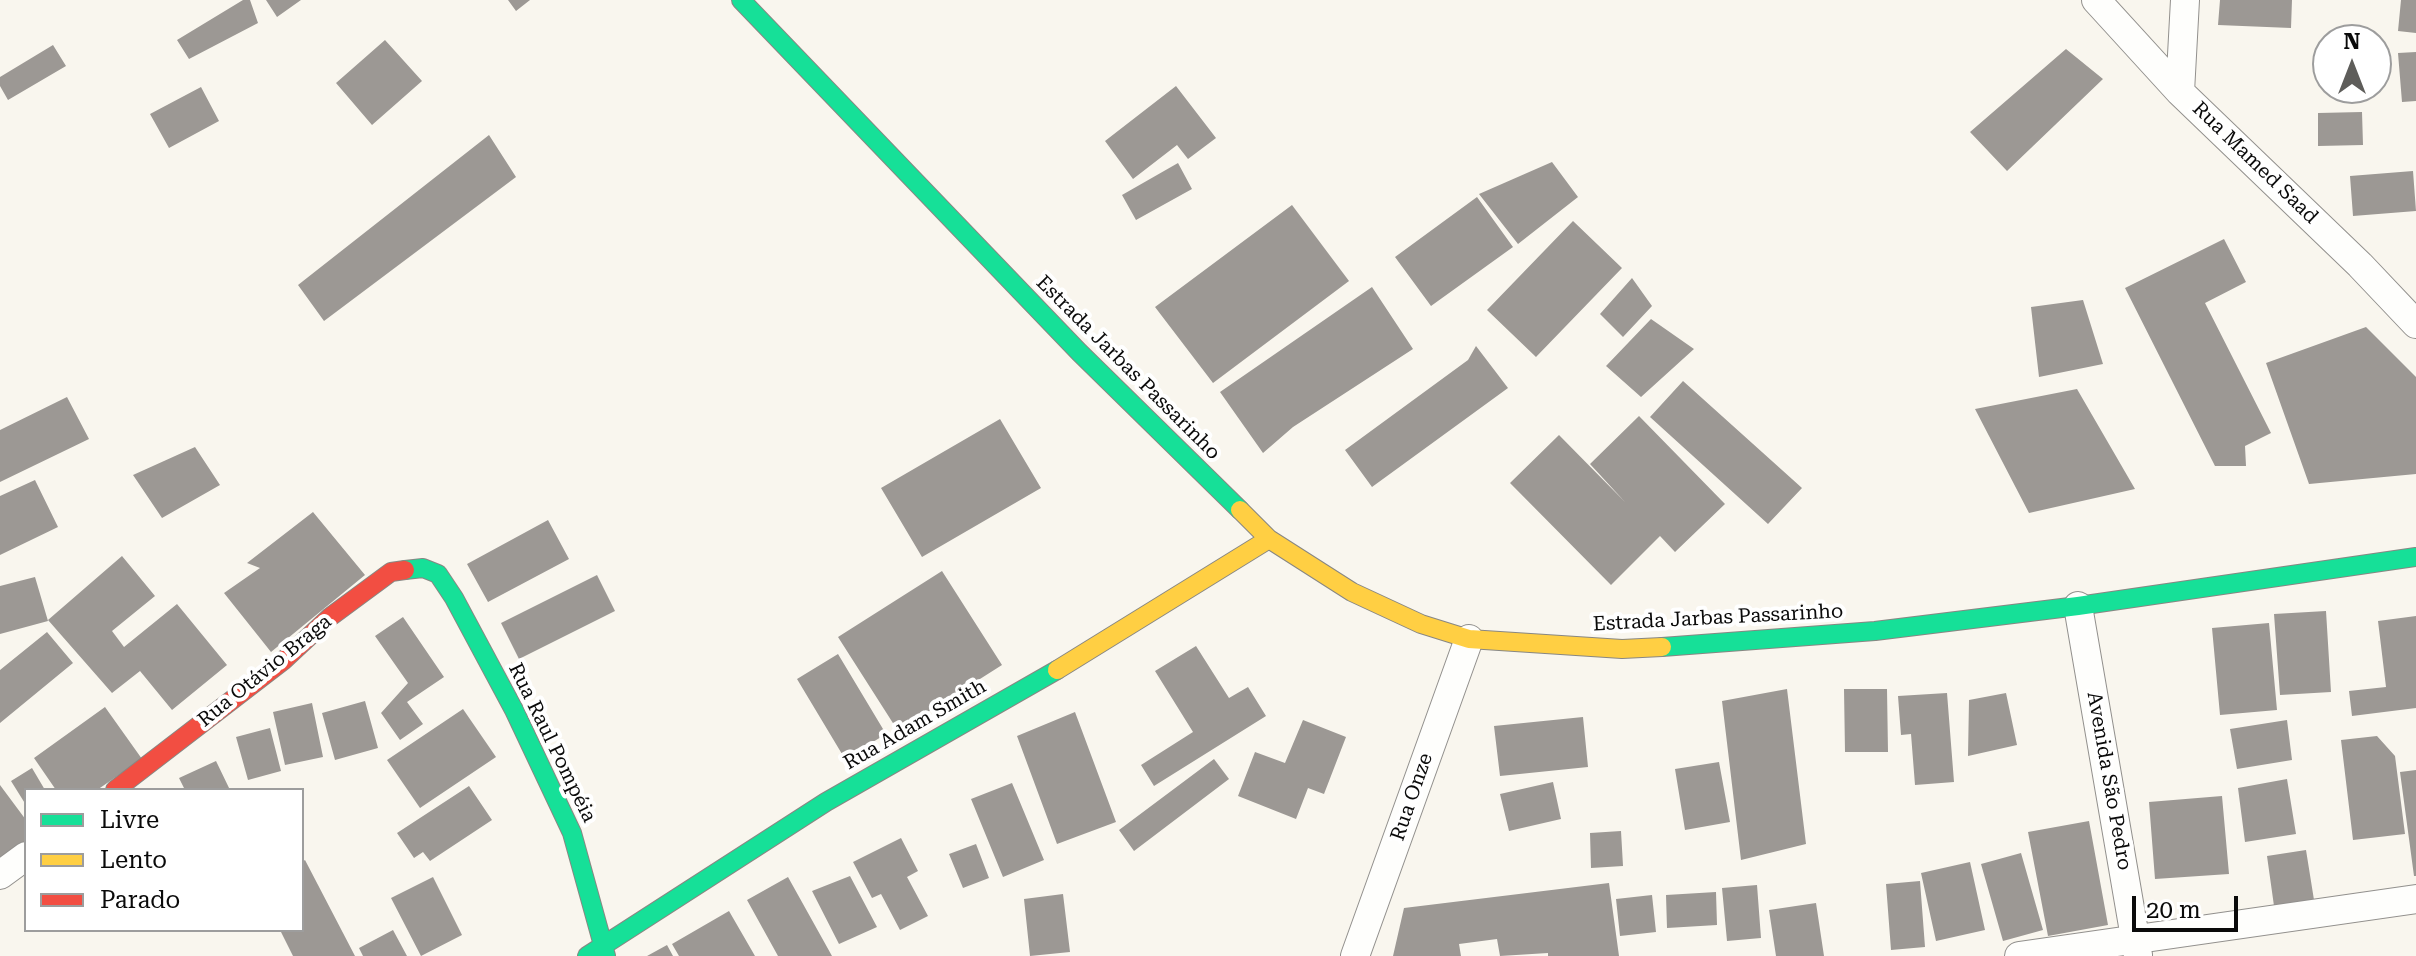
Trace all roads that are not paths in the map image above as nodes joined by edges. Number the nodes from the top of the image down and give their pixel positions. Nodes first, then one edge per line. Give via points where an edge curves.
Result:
1 (741, 0) edge
2 (2096, 0) edge
3 (2185, 0) edge
4 (2180, 92) junction
5 (2416, 324) edge
6 (1269, 539) junction
7 (2416, 557) edge
8 (423, 568) joint
9 (2078, 606) junction
10 (1469, 639) junction
11 (118, 788) edge
12 (24, 857) edge
13 (0, 875) edge
14 (2416, 899) edge
15 (2137, 947) edge
16 (598, 953) edge
17 (1355, 956) edge
18 (2019, 956) edge

1 - 6 street, Estrada Jarbas Passarinho via 1079,352
2 - 4 street, Rua Mamed Saad
3 - 4 street
4 - 5 street, Rua Mamed Saad
6 - 10 street, Estrada Jarbas Passarinho via 1352,592
6 - 16 street, Rua Adam Smith via 1093,649 826,802
7 - 9 street, Estrada Jarbas Passarinho
8 - 11 street, Rua Otávio Braga via 391,572 375,583
8 - 16 street, Rua Raul Pompéia via 438,574 454,598 572,833
9 - 10 street, Estrada Jarbas Passarinho via 1875,631 1622,649
9 - 15 street, Avenida São Pedro
10 - 17 street, Rua Onze
12 - 13 street
14 - 15 street
15 - 18 street

